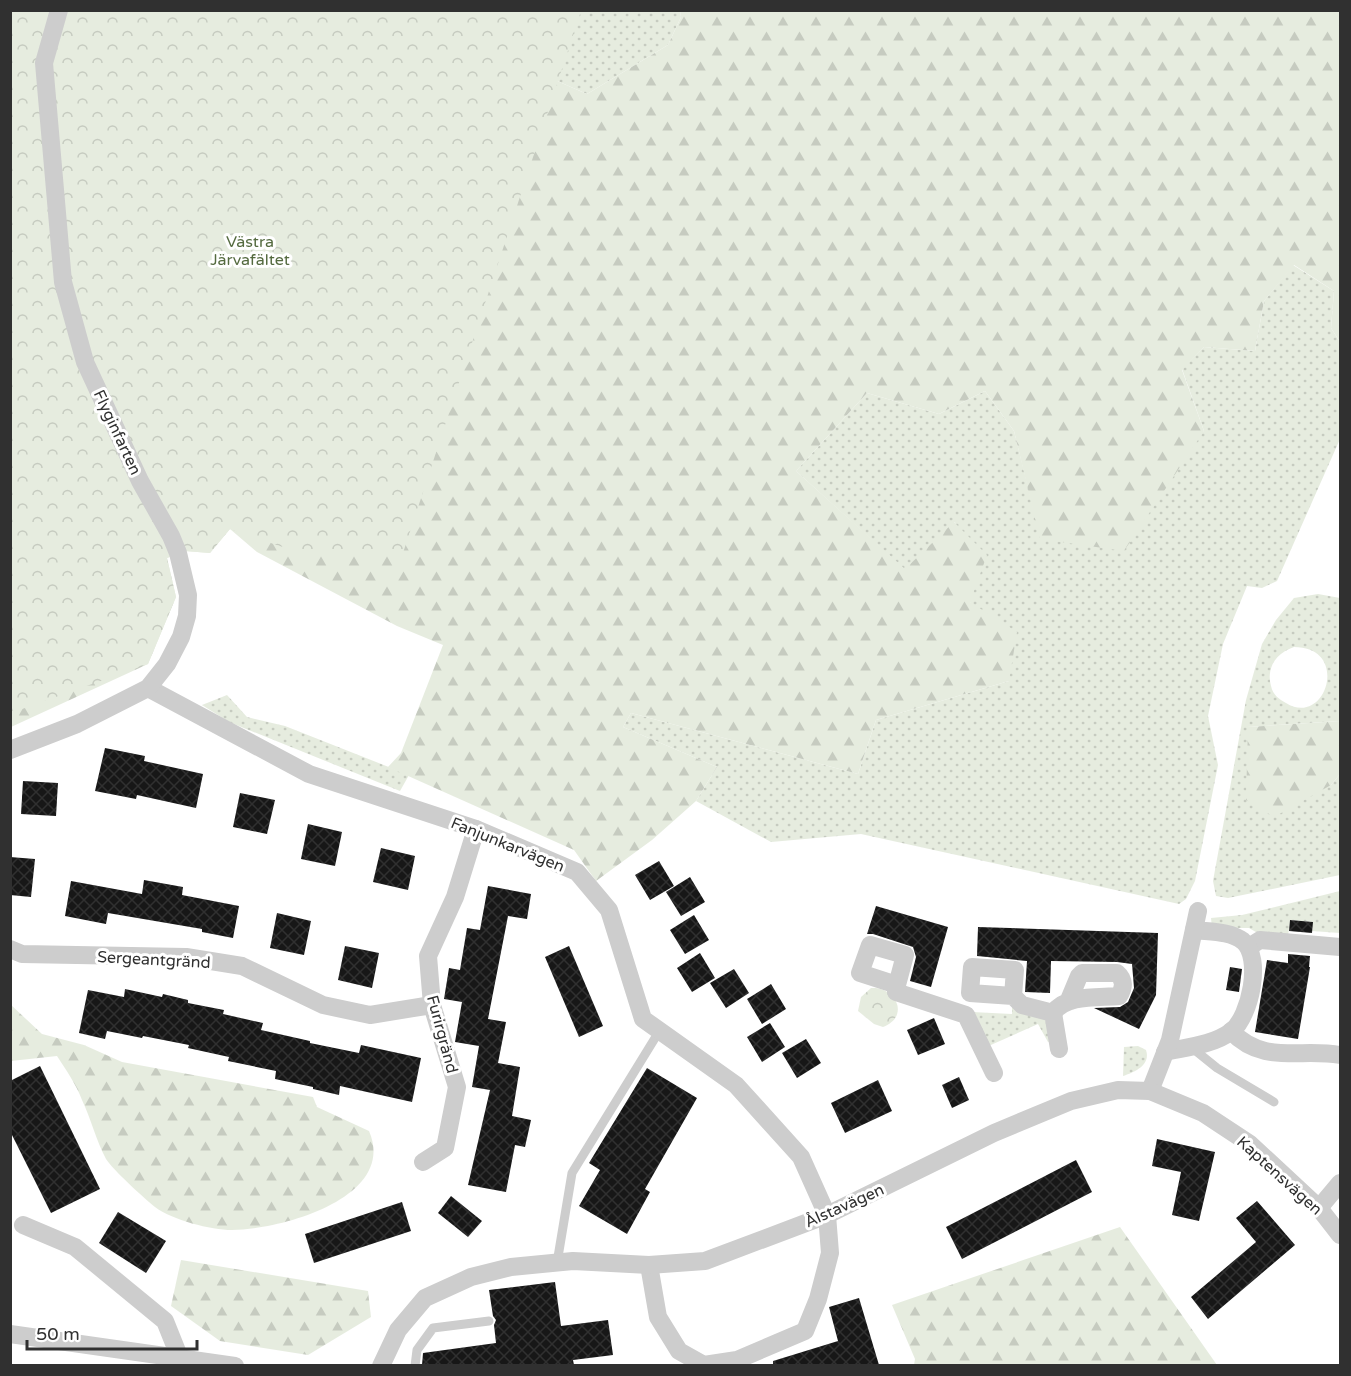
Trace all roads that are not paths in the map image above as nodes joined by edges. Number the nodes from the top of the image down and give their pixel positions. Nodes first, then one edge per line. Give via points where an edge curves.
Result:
1 (59, 10) edge
2 (148, 688) junction
3 (10, 750) edge
4 (476, 829) junction
5 (1198, 911) dead end
6 (1194, 930) junction
7 (1249, 947) junction
8 (1341, 947) edge
9 (10, 949) edge
10 (897, 985) dead end
11 (970, 993) junction
12 (1013, 996) junction
13 (1069, 1000) dead end
14 (432, 1005) junction
15 (1053, 1013) junction
16 (966, 1015) junction
17 (660, 1030) junction
18 (1231, 1031) junction
19 (1190, 1046) junction
20 (1059, 1048) dead end
21 (1166, 1052) junction
22 (1341, 1055) edge
23 (994, 1073) dead end
24 (1150, 1091) junction
25 (1274, 1102) dead end
26 (423, 1162) dead end
27 (1341, 1183) edge
28 (1319, 1208) junction
29 (827, 1215) junction
30 (23, 1225) dead end
31 (1341, 1235) edge
32 (557, 1263) junction
33 (649, 1265) junction
34 (489, 1321) dead end
35 (10, 1334) edge
36 (179, 1356) junction
37 (235, 1365) edge
38 (381, 1365) edge
39 (415, 1365) edge

1 - 2 street, Flyginfarten via 44,63 63,282 85,362 140,481 171,536 188,595 181,637
2 - 3 street, Flyginfarten via 77,724
2 - 4 street, Fanjunkarvägen via 309,774
4 - 14 street, Furirgränd via 455,897 428,956
4 - 17 street, Fanjunkarvägen via 577,872 609,910 643,1019
5 - 6 street
6 - 7 street via 1234,936
6 - 21 street
7 - 8 street via 1260,940
7 - 18 street via 1254,964 1246,1012
9 - 14 street, Sergeantgränd via 22,954 186,957 242,966 323,1005 370,1014
10 - 16 street via 896,992
11 - 12 street
11 - 12 street via 972,967 1015,970
11 - 16 street
12 - 15 street via 1022,1005
13 - 15 street
14 - 26 street, Furirgränd via 457,1087 445,1148
15 - 20 street
16 - 23 street
17 - 29 street, Fanjunkarvägen via 744,1093 801,1157
17 - 32 lane via 572,1173
18 - 19 street via 1213,1042
18 - 22 street via 1255,1049 1280,1054
19 - 21 street
19 - 25 lane via 1217,1068
21 - 24 street
24 - 28 street, Kaptensvägen via 1203,1113 1250,1144
24 - 29 street, Ålstavägen via 1118,1090 1071,1101 994,1133
27 - 28 street
28 - 31 street, Kaptensvägen
29 - 33 street, Ålstavägen via 705,1261
29 - 33 street, Fanjunkarvägen via 830,1253 805,1331 737,1360 704,1365 679,1351 658,1317
30 - 36 street via 75,1247 165,1321
32 - 33 street, Ålstavägen
32 - 38 street, Ålstavägen via 471,1276 425,1298 398,1330
34 - 39 lane via 433,1328 417,1350
35 - 36 street
36 - 37 street

